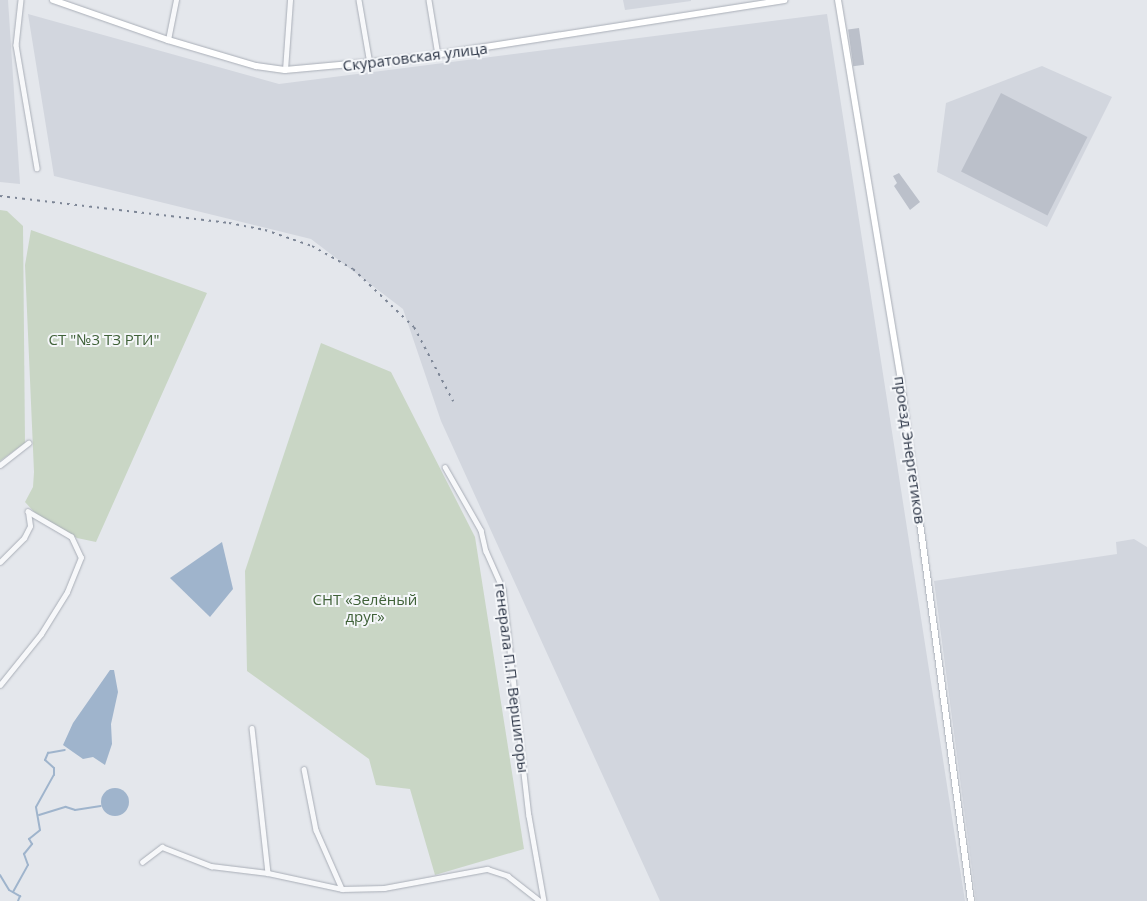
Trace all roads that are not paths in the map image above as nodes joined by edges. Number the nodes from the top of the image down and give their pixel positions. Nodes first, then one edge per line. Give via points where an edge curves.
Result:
1 (21, 0) edge
2 (176, 0) edge
3 (290, 0) edge
4 (359, 0) edge
5 (429, 0) edge
6 (784, 0) edge
7 (838, 0) edge
8 (57, 1) edge
9 (168, 40) junction
10 (438, 55) junction
11 (370, 64) junction
12 (285, 70) junction
13 (37, 168) dead end
14 (28, 443) dead end
15 (0, 465) edge
16 (445, 467) dead end
17 (0, 562) edge
18 (0, 685) edge
19 (252, 728) dead end
20 (304, 769) dead end
21 (142, 862) dead end
22 (268, 873) junction
23 (342, 889) junction
24 (540, 901) edge
25 (544, 901) edge
26 (971, 901) edge

1 - 13 street via 16,45
2 - 9 street
3 - 12 street
4 - 11 street
5 - 10 street
6 - 10 street, Скуратовская улица
7 - 26 street, проезд Энергетиков via 902,382
8 - 9 street, Скуратовская улица
9 - 12 street, Скуратовская улица via 256,66
10 - 11 street, Скуратовская улица
11 - 12 street, Скуратовская улица
14 - 15 street
16 - 25 street, генерала П.П. Вершигоры via 481,530 486,552 503,590 529,816
17 - 18 street via 24,538 30,526 28,512 71,537 81,558 67,592 41,634
19 - 22 street
20 - 23 street via 316,830
21 - 22 street via 162,847 210,866
22 - 23 street
23 - 24 street via 384,888 487,869 508,876

